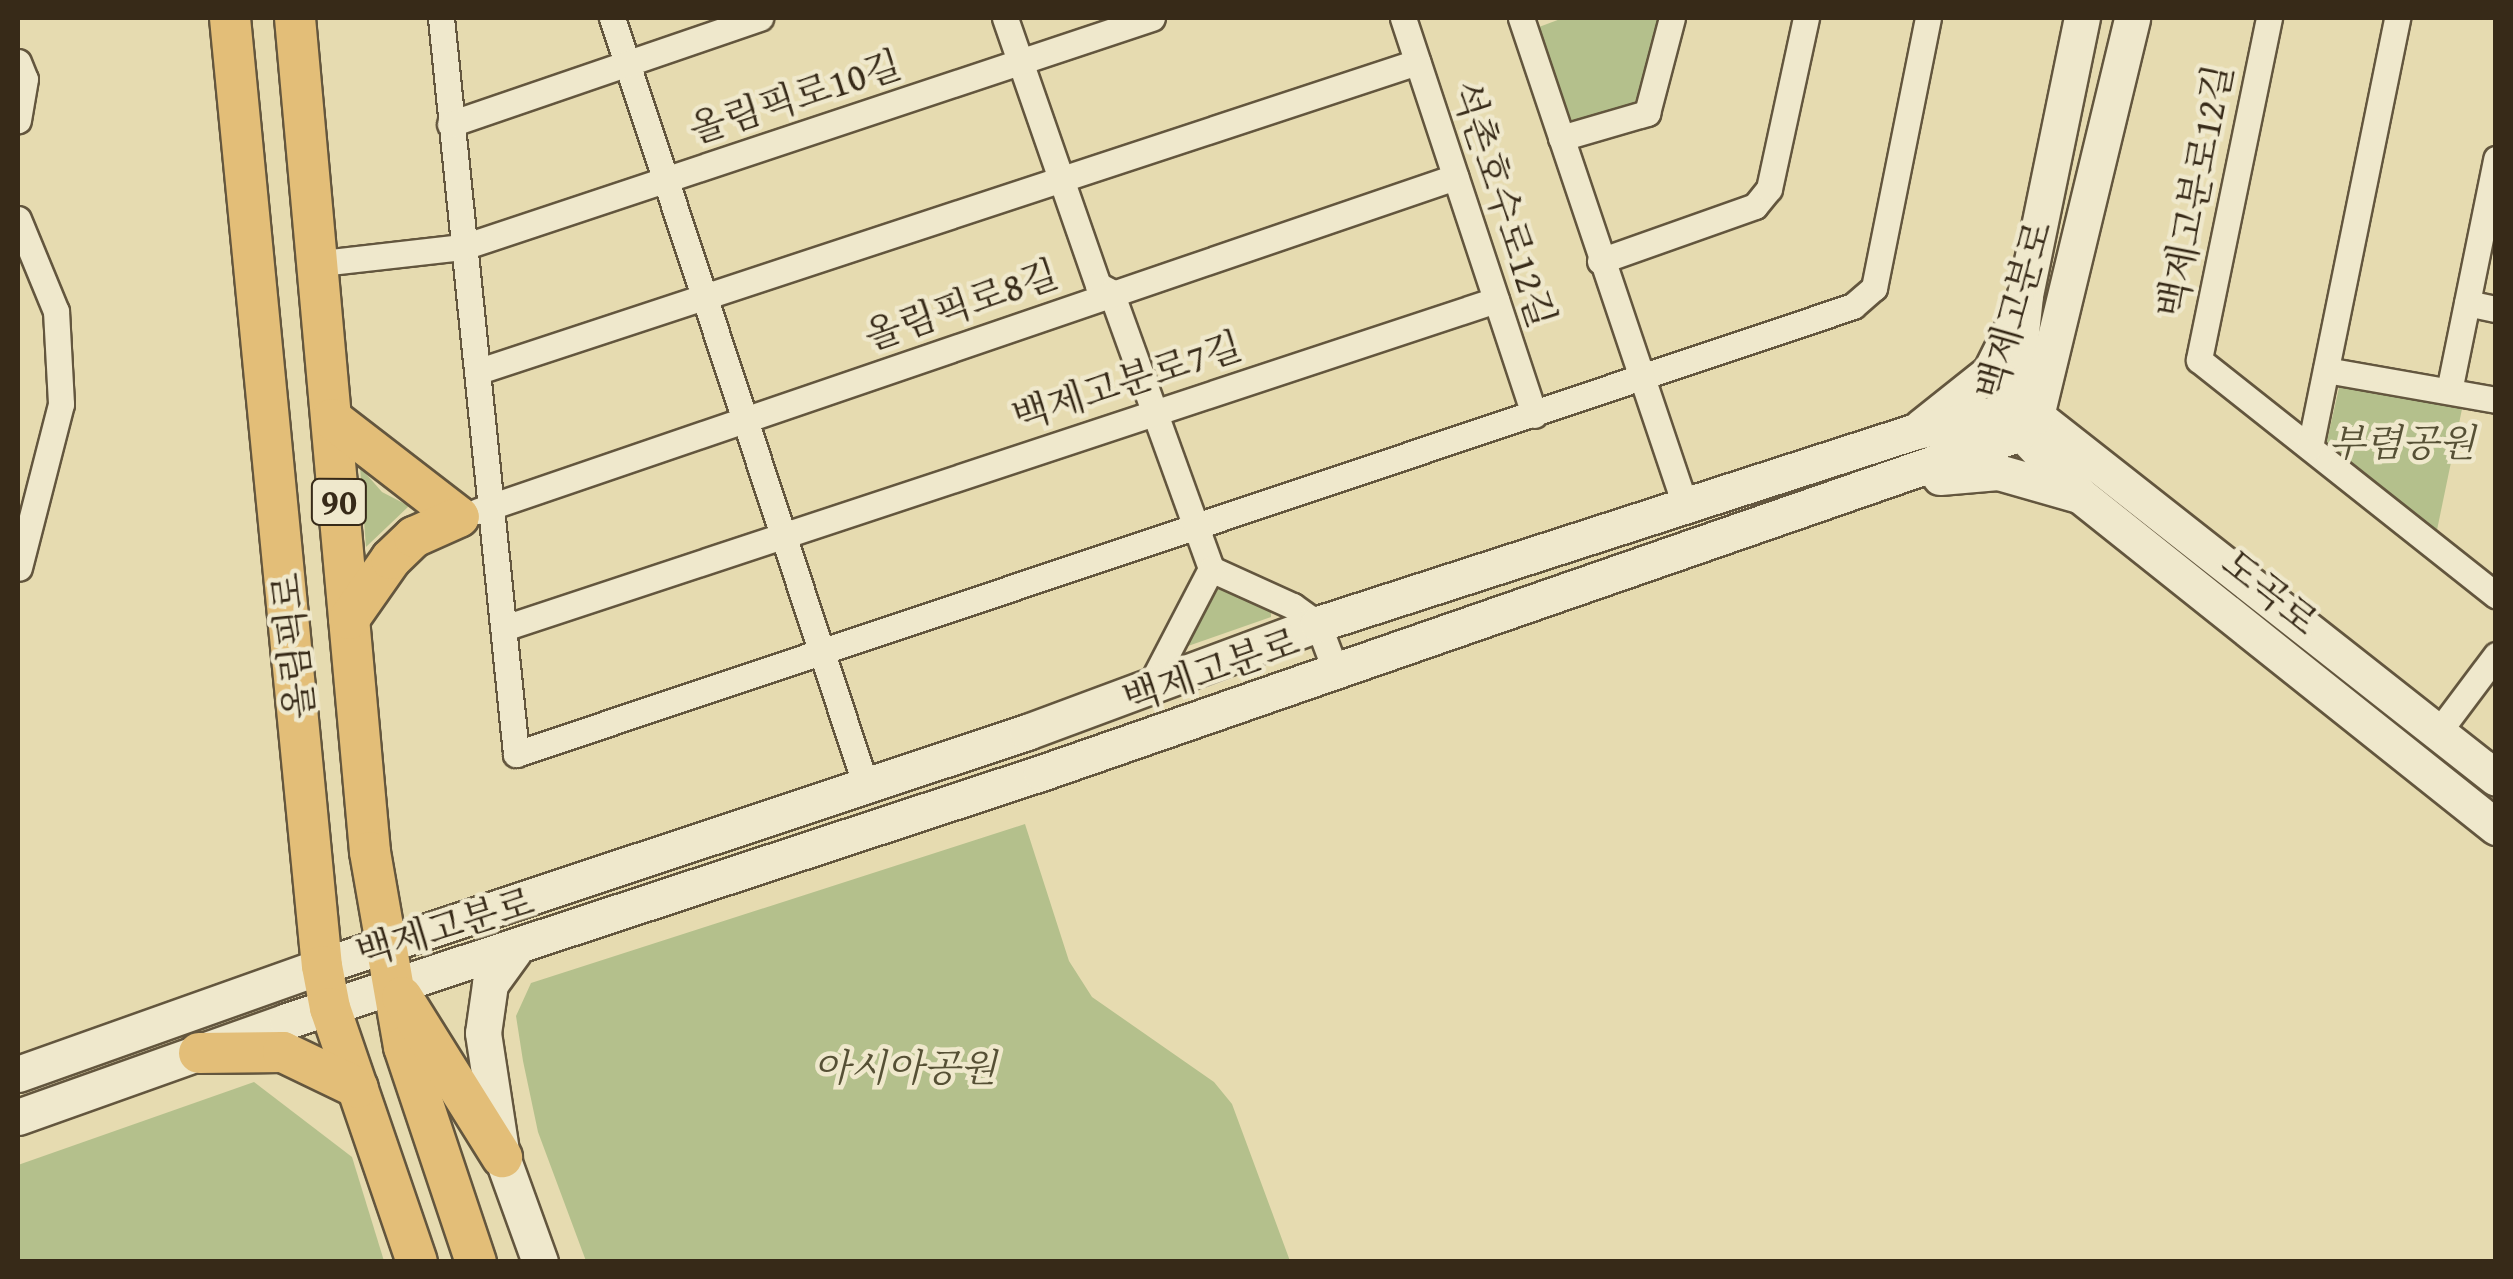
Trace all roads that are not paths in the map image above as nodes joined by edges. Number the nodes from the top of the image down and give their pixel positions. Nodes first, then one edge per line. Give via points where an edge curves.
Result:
1 (230, 18) edge
2 (295, 18) edge
3 (441, 18) edge
4 (612, 18) edge
5 (760, 18) edge
6 (1005, 18) edge
7 (1152, 18) edge
8 (1403, 18) edge
9 (1672, 18) edge
10 (1806, 18) edge
11 (1928, 18) edge
12 (2082, 18) edge
13 (2132, 18) edge
14 (2268, 18) edge
15 (2396, 18) edge
16 (1531, 21) edge
17 (18, 62) edge
18 (1020, 62) junction
19 (1417, 62) junction
20 (627, 64) junction
21 (18, 120) edge
22 (450, 124) junction
23 (1561, 138) junction
24 (2496, 160) edge
25 (1061, 178) junction
26 (1455, 178) junction
27 (665, 180) junction
28 (18, 219) edge
29 (463, 247) junction
30 (1600, 261) junction
31 (312, 264) junction
32 (1111, 292) junction
33 (2026, 295) junction
34 (704, 296) junction
35 (1496, 300) junction
36 (2466, 302) junction
37 (2496, 309) edge
38 (2326, 370) junction
39 (480, 371) junction
40 (1640, 377) junction
41 (2449, 391) junction
42 (2496, 400) edge
43 (1155, 410) junction
44 (1534, 415) junction
45 (2018, 417) junction
46 (332, 419) junction
47 (744, 420) junction
48 (1913, 432) junction
49 (2310, 448) junction
50 (1875, 486) junction
51 (2081, 496) junction
52 (1685, 504) junction
53 (476, 512) junction
54 (1196, 526) junction
55 (782, 534) junction
56 (19, 568) edge
57 (1211, 569) junction
58 (2496, 595) edge
59 (349, 618) junction
60 (1318, 624) junction
61 (504, 628) junction
62 (822, 651) junction
63 (2496, 654) edge
64 (1336, 672) junction
65 (1150, 686) junction
66 (2439, 731) junction
67 (2496, 778) edge
68 (866, 786) junction
69 (2496, 827) edge
70 (386, 945) junction
71 (514, 951) junction
72 (322, 966) junction
73 (394, 986) junction
74 (330, 1008) junction
75 (199, 1052) junction
76 (18, 1074) edge
77 (358, 1088) junction
78 (18, 1117) edge
79 (502, 1157) junction
80 (417, 1262) edge
81 (476, 1262) edge
82 (540, 1262) edge

1 - 72 main road, 올림픽로 / 90
2 - 31 main road, 올림픽로 / 90
3 - 22 street
4 - 20 street
5 - 20 street
6 - 18 street
7 - 18 street, 올림픽로10길
8 - 19 street, 석촌호수로12길
9 - 23 street via 1647,113
10 - 30 street via 1769,189 1754,206
11 - 40 street via 1874,288 1853,306
12 - 33 main road, 백제고분로
13 - 45 main road, 백제고분로
14 - 49 street, 백제고분로12길 via 2200,360
15 - 38 street
16 - 23 street
17 - 21 street via 25,79
18 - 25 street
18 - 27 street, 올림픽로10길
19 - 25 street
19 - 26 street, 석촌호수로12길
20 - 22 street
20 - 27 street
22 - 29 street
23 - 30 street
24 - 36 street
25 - 32 street via 1098,285
25 - 34 street
26 - 32 street, 올림픽로8길
26 - 35 street, 석촌호수로12길
27 - 29 street, 올림픽로10길
27 - 34 street
28 - 56 street via 56,310 61,404
29 - 31 street, 올림픽로10길
29 - 39 street
30 - 40 street
31 - 46 main road, 올림픽로 / 90
32 - 43 street
32 - 47 street, 올림픽로8길
33 - 45 main road, 백제고분로
33 - 48 main road via 1990,372
34 - 39 street
34 - 47 street
35 - 43 street, 백제고분로7길
35 - 44 street, 석촌호수로12길
36 - 37 street
36 - 41 street
38 - 41 street
38 - 49 street
39 - 53 street
40 - 44 street
40 - 52 street
41 - 42 street
43 - 54 street
43 - 55 street, 백제고분로7길
44 - 54 street
45 - 48 main road, 백제고분로
45 - 50 main road, 백제고분로
45 - 51 main road, 도곡로
45 - 66 main road, 도곡로
46 - 53 main road
46 - 59 main road, 올림픽로 / 90
47 - 53 street, 올림픽로8길
47 - 55 street
48 - 52 main road, 백제고분로
49 - 58 street, 백제고분로12길
50 - 51 main road via 1998,472
50 - 64 main road, 백제고분로
51 - 69 main road, 도곡로
52 - 60 main road, 백제고분로
53 - 59 main road via 414,538 390,559
53 - 61 street
54 - 57 street
54 - 62 street
55 - 61 street, 백제고분로7길
55 - 62 street
57 - 60 street
57 - 65 street
59 - 70 main road, 올림픽로 / 90 via 364,808
60 - 64 street
60 - 65 main road, 백제고분로
61 - 62 street via 516,754
62 - 68 street
63 - 66 street
64 - 71 main road, 백제고분로
65 - 68 main road, 백제고분로
66 - 67 main road, 도곡로
68 - 70 main road, 백제고분로
70 - 72 main road, 백제고분로
70 - 73 main road, 올림픽로 / 90
71 - 73 main road, 백제고분로
71 - 79 main road via 490,984 483,1033
72 - 74 main road, 올림픽로 / 90
72 - 76 main road, 백제고분로
73 - 74 main road, 백제고분로
73 - 79 main road
73 - 81 main road, 올림픽로 / 90 via 404,1048
74 - 75 main road, 백제고분로
74 - 77 main road, 올림픽로 / 90
75 - 77 main road via 283,1052
75 - 78 main road, 백제고분로
77 - 80 main road, 올림픽로 / 90
79 - 82 main road

